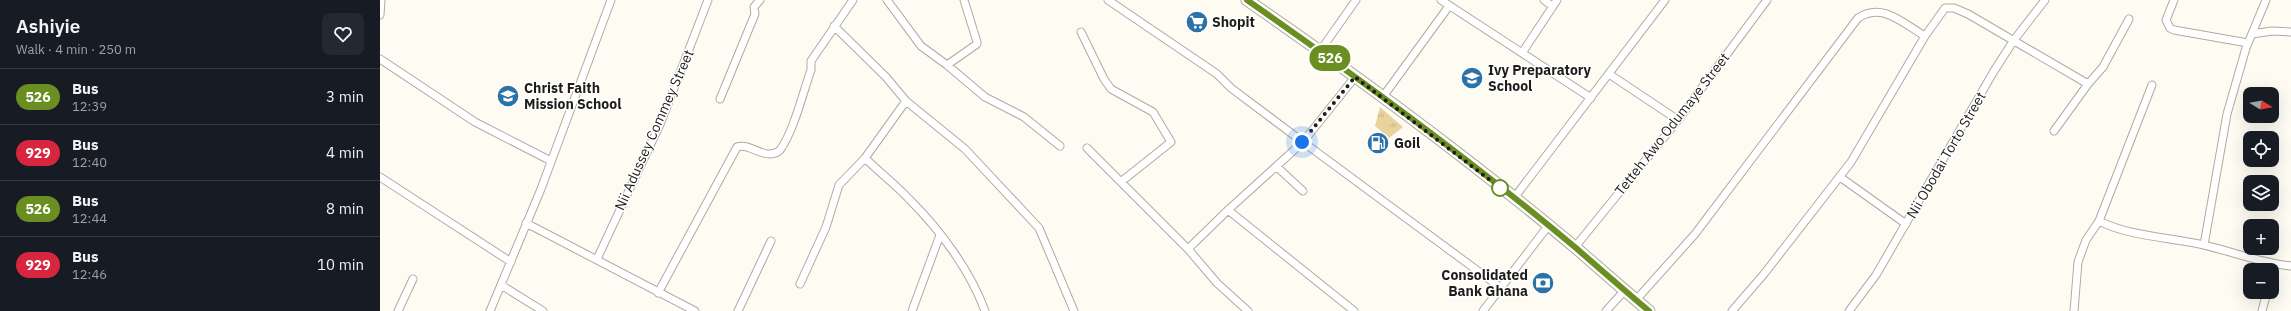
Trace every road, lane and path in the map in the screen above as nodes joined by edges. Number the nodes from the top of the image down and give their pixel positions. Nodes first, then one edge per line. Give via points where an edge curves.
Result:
1 (381, 0) edge
2 (610, 0) edge
3 (708, 0) edge
4 (760, 0) edge
5 (853, 0) edge
6 (887, 0) edge
7 (964, 0) edge
8 (1108, 0) edge
9 (1247, 0) edge
10 (1356, 0) edge
11 (1441, 0) edge
12 (1544, 0) edge
13 (1665, 0) edge
14 (1767, 0) edge
15 (2045, 0) edge
16 (2174, 0) edge
17 (2266, 0) edge
18 (1555, 3) edge
19 (1449, 6) junction
20 (380, 15) edge
21 (2129, 19) dead end
22 (834, 26) junction
23 (1081, 32) dead end
24 (2291, 32) edge
25 (2252, 34) junction
26 (1925, 36) junction
27 (2014, 40) junction
28 (2248, 43) junction
29 (1320, 50) junction
30 (1522, 53) junction
31 (380, 59) edge
32 (948, 64) junction
33 (1609, 74) junction
34 (1355, 77) junction
35 (2088, 84) junction
36 (2152, 85) dead end
37 (1382, 98) junction
38 (1591, 98) junction
39 (720, 99) dead end
40 (906, 101) junction
41 (1678, 120) junction
42 (2054, 131) dead end
43 (1302, 142) junction
44 (1060, 146) dead end
45 (1088, 148) dead end
46 (865, 158) junction
47 (550, 161) junction
48 (1277, 167) junction
49 (380, 177) edge
50 (1840, 177) junction
51 (1122, 181) junction
52 (1303, 191) dead end
53 (1514, 198) junction
54 (1228, 210) junction
55 (2099, 221) junction
56 (526, 223) junction
57 (1906, 224) junction
58 (1548, 226) junction
59 (940, 235) junction
60 (771, 241) dead end
61 (2204, 245) junction
62 (1575, 247) junction
63 (1188, 249) junction
64 (597, 259) junction
65 (511, 262) junction
66 (2260, 263) edge
67 (2291, 266) edge
68 (2279, 267) edge
69 (413, 279) dead end
70 (800, 284) dead end
71 (501, 285) junction
72 (1502, 288) junction
73 (1624, 291) junction
74 (658, 293) junction
75 (2265, 299) edge
76 (1636, 300) junction
77 (398, 311) edge
78 (490, 311) edge
79 (543, 311) edge
80 (695, 311) edge
81 (738, 311) edge
82 (912, 311) edge
83 (985, 311) edge
84 (1074, 311) edge
85 (1248, 311) edge
86 (1354, 311) edge
87 (1483, 311) edge
88 (1606, 311) edge
89 (1649, 311) edge
90 (1732, 311) edge
91 (1849, 311) edge
92 (2074, 311) edge
93 (2262, 311) edge

1 - 20 street
2 - 47 street
3 - 64 street, Nii Adussey Commey Street via 661,122
4 - 39 street via 754,7 755,14
5 - 22 street
6 - 32 street via 916,41
7 - 32 street via 977,44
8 - 43 street via 1217,74 1231,88
9 - 29 main road
10 - 29 street
11 - 19 street
12 - 18 street
13 - 33 street
14 - 41 street, Tetteh Awo Odumaye Street
15 - 27 street, Nii Obodai Torto Street
16 - 28 street via 2166,20 2170,28
17 - 25 street
18 - 30 street
19 - 30 street
19 - 37 street
21 - 35 street via 2103,67
22 - 40 street via 886,77
22 - 74 street via 811,61 811,70 793,123 780,150 770,154 737,146
23 - 51 street via 1111,89 1153,112 1171,142
24 - 25 street via 2265,31
25 - 28 street
26 - 27 street via 1945,8 1954,8
26 - 50 street
26 - 76 street via 1880,11 1866,13 1858,18 1695,234
27 - 35 street
27 - 57 street, Nii Obodai Torto Street
28 - 61 street via 2227,114
29 - 34 main road
30 - 38 street
31 - 47 street via 475,122
32 - 44 street via 985,97 1024,117
33 - 38 street
33 - 41 street
34 - 37 main road
34 - 43 street
35 - 42 street
36 - 55 street
37 - 53 main road
38 - 53 street
40 - 46 street
40 - 84 street via 965,149 1039,228
41 - 62 street, Tetteh Awo Odumaye Street
43 - 48 street
43 - 72 street
45 - 51 street
46 - 59 street via 910,200
46 - 70 street via 838,188 826,228
47 - 56 street
48 - 52 street
48 - 54 street
49 - 65 street
50 - 57 street
50 - 90 street
51 - 63 street
53 - 58 main road
54 - 63 street
54 - 86 street
55 - 61 street via 2150,236
55 - 92 street via 2086,240 2078,262
56 - 64 street
56 - 65 street
57 - 91 street, Nii Obodai Torto Street via 1876,275
58 - 62 main road
58 - 72 street
59 - 82 street
59 - 83 street via 977,292
60 - 81 street
61 - 66 street
62 - 73 main road
63 - 85 street via 1217,283
64 - 74 street
65 - 71 street
67 - 68 street
69 - 77 street
71 - 78 street
71 - 79 street
72 - 87 street
73 - 76 main road
73 - 88 street
74 - 80 street
75 - 93 street
76 - 89 main road

